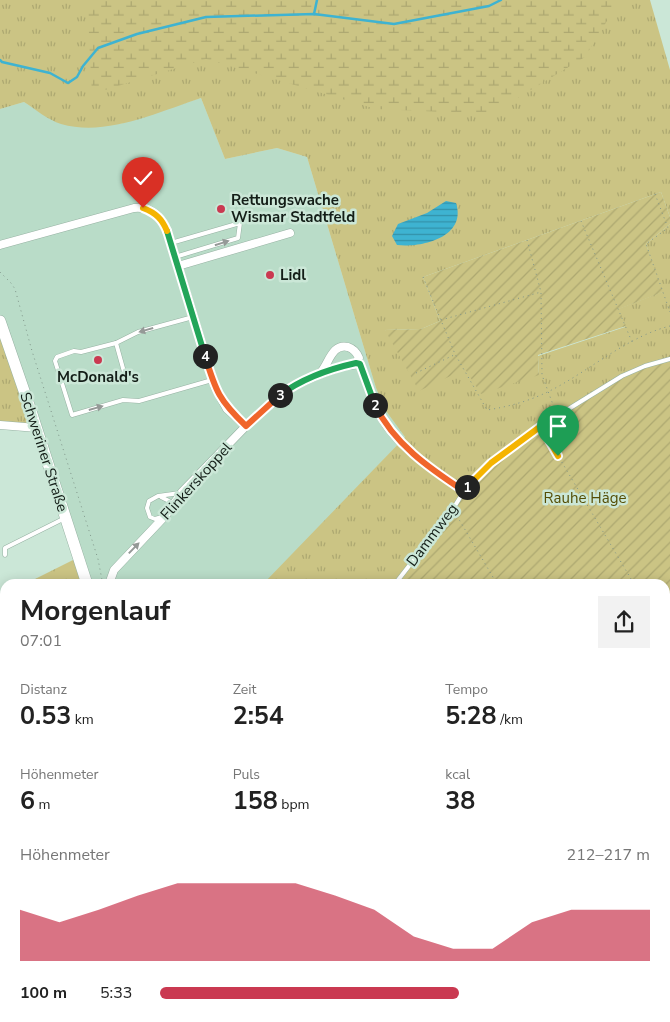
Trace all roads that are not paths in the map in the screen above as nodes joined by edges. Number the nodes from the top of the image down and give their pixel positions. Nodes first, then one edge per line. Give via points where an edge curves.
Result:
1 (290, 232) dead end
2 (171, 243) junction
3 (0, 245) edge
4 (175, 257) junction
5 (178, 266) junction
6 (193, 317) junction
7 (0, 321) edge
8 (116, 343) junction
9 (670, 359) edge
10 (356, 363) junction
11 (320, 374) junction
12 (126, 379) dead end
13 (212, 380) junction
14 (0, 425) edge
15 (246, 426) junction
16 (37, 428) junction
17 (464, 491) junction
18 (182, 492) junction
19 (158, 496) junction
20 (168, 512) junction
21 (66, 518) junction
22 (5, 555) dead end
23 (85, 579) edge
24 (108, 579) edge
25 (399, 579) edge

1 - 5 street
2 - 3 street via 157,215 138,207
2 - 4 street
4 -> 2 lane via 238,238 240,224
4 - 5 street
5 - 6 street
6 -> 8 lane via 138,332
6 - 13 street
7 - 16 main road, Schweriner Straße
8 - 12 lane
8 -> 13 lane via 56,357 72,415
9 - 17 lane, Dammweg via 633,371 541,426 491,463
10 - 11 street, Flinkerskoppel
10 - 11 street via 359,358 356,352 342,346 334,351
10 - 17 street via 360,364 381,416 394,435
11 - 15 street, Flinkerskoppel via 291,387
13 - 15 street via 227,409
14 - 16 street
15 - 18 street, Flinkerskoppel
16 - 21 main road, Schweriner Straße
17 - 25 lane, Dammweg
18 - 19 lane
18 - 20 street, Flinkerskoppel
19 - 20 lane via 170,503
19 - 20 lane via 148,503 147,514 152,518
24 -> 20 street, Flinkerskoppel
21 - 22 lane via 4,548
21 - 23 main road, Schweriner Straße

